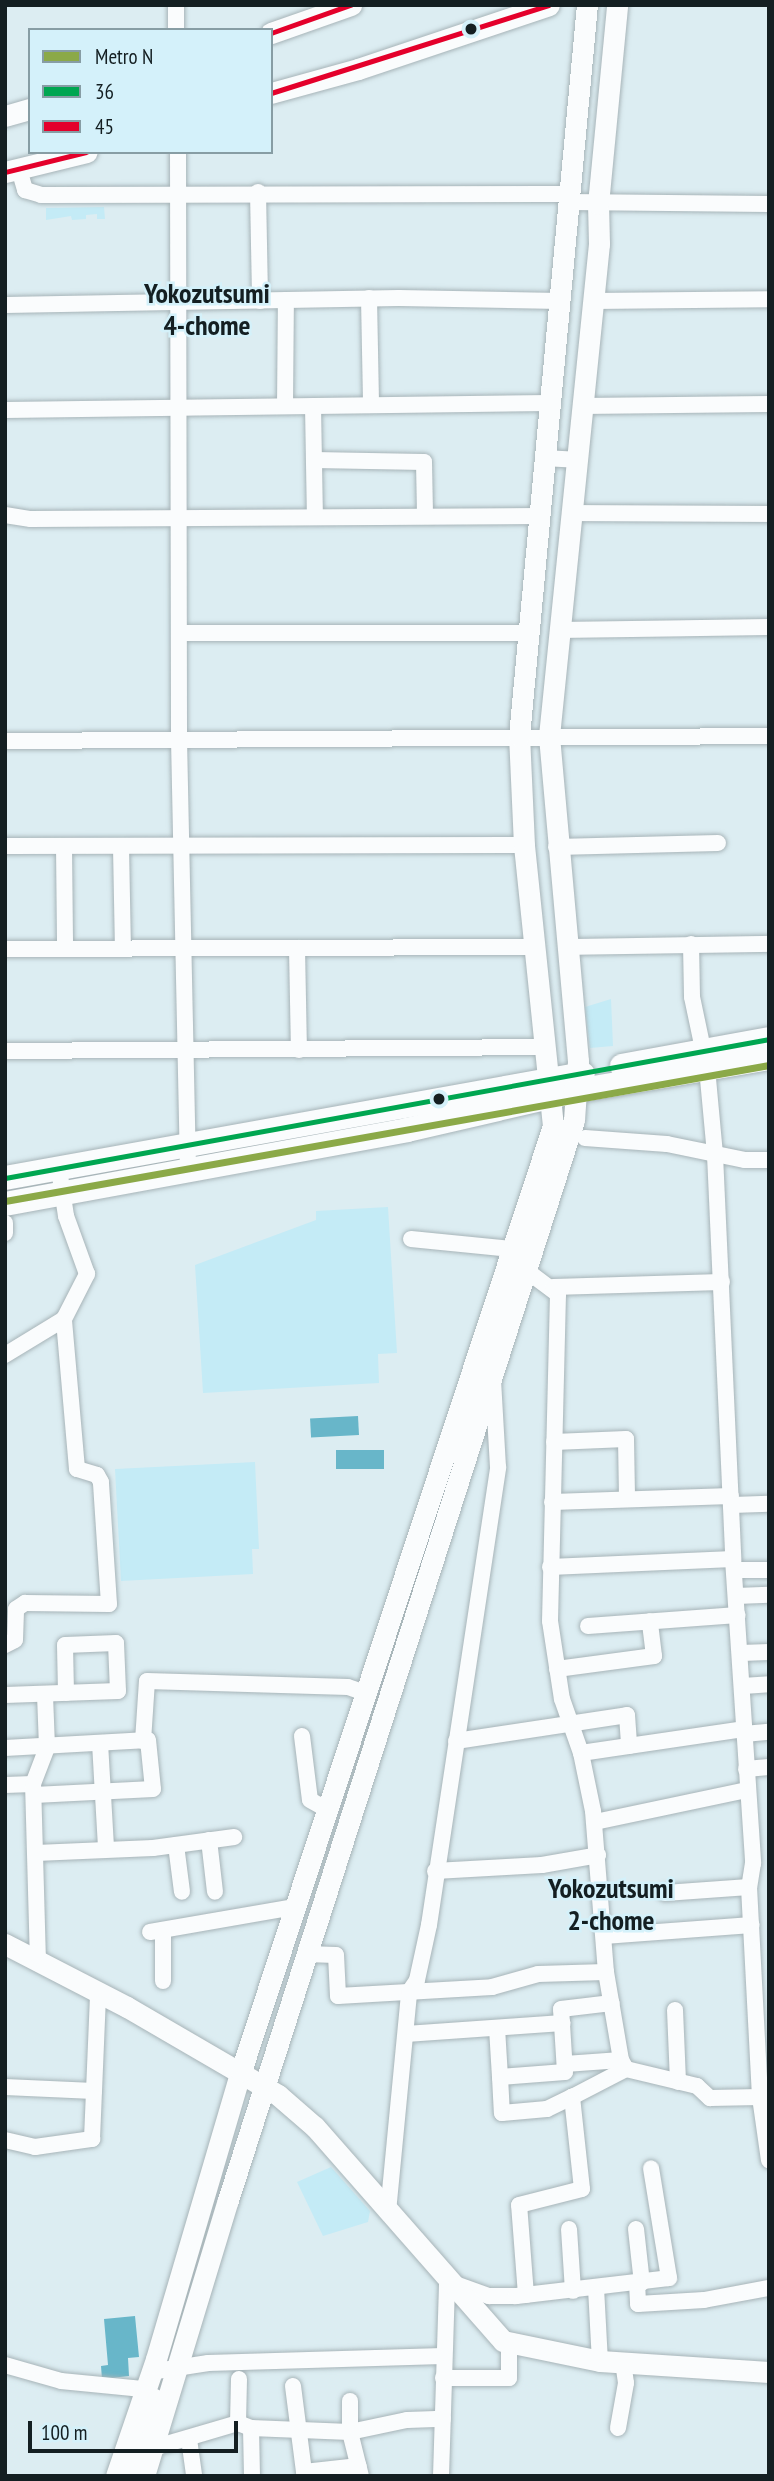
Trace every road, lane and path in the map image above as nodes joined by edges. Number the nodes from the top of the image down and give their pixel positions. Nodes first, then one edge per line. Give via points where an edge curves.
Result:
1 (176, 5) edge
2 (351, 5) edge
3 (549, 5) edge
4 (587, 5) edge
5 (617, 5) edge
6 (176, 28) edge
7 (273, 32) edge
8 (273, 92) edge
9 (79, 154) edge
10 (178, 154) edge
11 (12, 171) edge
12 (258, 192) junction
13 (178, 193) junction
14 (568, 198) junction
15 (598, 204) junction
16 (769, 204) edge
17 (369, 298) junction
18 (769, 299) edge
19 (286, 300) junction
20 (260, 301) junction
21 (561, 301) junction
22 (593, 301) junction
23 (181, 302) junction
24 (5, 305) edge
25 (549, 403) junction
26 (769, 404) edge
27 (371, 405) junction
28 (285, 406) junction
29 (313, 406) junction
30 (581, 406) junction
31 (180, 407) junction
32 (5, 410) edge
33 (543, 458) junction
34 (314, 460) junction
35 (576, 460) junction
36 (571, 513) junction
37 (769, 514) edge
38 (5, 515) edge
39 (182, 516) junction
40 (314, 516) junction
41 (425, 516) junction
42 (538, 516) junction
43 (769, 627) edge
44 (558, 631) junction
45 (526, 632) junction
46 (182, 633) junction
47 (519, 736) junction
48 (549, 736) junction
49 (769, 736) edge
50 (180, 739) junction
51 (5, 741) edge
52 (718, 843) dead end
53 (524, 845) junction
54 (5, 846) edge
55 (64, 846) junction
56 (121, 847) junction
57 (181, 847) junction
58 (556, 847) junction
59 (691, 944) junction
60 (769, 944) edge
61 (534, 947) junction
62 (566, 947) junction
63 (123, 948) junction
64 (183, 948) junction
65 (297, 948) junction
66 (5, 949) edge
67 (65, 949) junction
68 (769, 1039) edge
69 (545, 1047) junction
70 (299, 1050) junction
71 (5, 1051) edge
72 (185, 1051) junction
73 (769, 1058) edge
74 (705, 1059) junction
75 (578, 1083) junction
76 (550, 1089) junction
77 (585, 1138) dead end
78 (184, 1146) junction
79 (715, 1155) junction
80 (769, 1160) edge
81 (59, 1169) junction
82 (188, 1172) junction
83 (5, 1178) edge
84 (63, 1195) junction
85 (5, 1205) edge
86 (5, 1223) edge
87 (5, 1233) edge
88 (411, 1240) dead end
89 (522, 1241) junction
90 (527, 1271) junction
91 (722, 1282) junction
92 (554, 1287) junction
93 (64, 1319) junction
94 (5, 1355) edge
95 (493, 1378) junction
96 (554, 1441) junction
97 (627, 1498) junction
98 (732, 1501) junction
99 (552, 1502) junction
100 (769, 1504) edge
101 (734, 1564) junction
102 (550, 1567) junction
103 (769, 1570) edge
104 (769, 1595) edge
105 (736, 1596) junction
106 (738, 1615) junction
107 (650, 1621) junction
108 (588, 1626) dead end
109 (5, 1645) edge
110 (769, 1652) edge
111 (741, 1653) junction
112 (557, 1669) junction
113 (386, 1672) junction
114 (769, 1684) edge
115 (743, 1686) junction
116 (66, 1693) junction
117 (45, 1694) junction
118 (368, 1694) junction
119 (5, 1695) edge
120 (571, 1724) junction
121 (743, 1731) junction
122 (769, 1732) edge
123 (302, 1736) dead end
124 (143, 1741) junction
125 (456, 1741) junction
126 (100, 1743) junction
127 (629, 1746) junction
128 (47, 1747) junction
129 (5, 1748) edge
130 (582, 1753) junction
131 (769, 1767) edge
132 (746, 1769) junction
133 (5, 1785) edge
134 (34, 1790) junction
135 (747, 1790) junction
136 (104, 1791) junction
137 (328, 1810) junction
138 (595, 1822) junction
139 (234, 1837) dead end
140 (209, 1840) junction
141 (176, 1844) junction
142 (106, 1848) junction
143 (36, 1853) junction
144 (598, 1855) junction
145 (435, 1871) junction
146 (749, 1887) junction
147 (182, 1892) dead end
148 (215, 1892) dead end
149 (665, 1893) dead end
150 (295, 1906) junction
151 (758, 1928) edge
152 (604, 1936) junction
153 (5, 1944) edge
154 (306, 1954) junction
155 (762, 1957) edge
156 (37, 1962) junction
157 (606, 1972) junction
158 (163, 1981) dead end
159 (409, 1992) junction
160 (98, 1993) junction
161 (612, 2003) junction
162 (675, 2010) dead end
163 (563, 2024) junction
164 (496, 2028) junction
165 (406, 2034) junction
166 (565, 2064) junction
167 (623, 2065) junction
168 (241, 2071) junction
169 (500, 2077) junction
170 (678, 2082) junction
171 (264, 2085) junction
172 (5, 2087) edge
173 (94, 2091) junction
174 (572, 2096) junction
175 (763, 2100) edge
176 (5, 2140) edge
177 (769, 2160) edge
178 (651, 2168) dead end
179 (388, 2212) junction
180 (569, 2229) dead end
181 (636, 2229) dead end
182 (447, 2281) junction
183 (639, 2283) junction
184 (596, 2288) junction
185 (769, 2288) edge
186 (573, 2291) junction
187 (526, 2295) junction
188 (509, 2344) junction
189 (443, 2356) junction
190 (600, 2361) junction
191 (623, 2362) junction
192 (5, 2365) edge
193 (179, 2370) junction
194 (769, 2372) edge
195 (443, 2378) junction
196 (239, 2379) dead end
197 (150, 2386) junction
198 (293, 2386) dead end
199 (350, 2402) dead end
200 (443, 2419) junction
201 (245, 2426) junction
202 (618, 2428) dead end
203 (300, 2430) junction
204 (350, 2432) junction
205 (189, 2439) junction
206 (153, 2448) junction
207 (360, 2471) edge
208 (116, 2476) edge
209 (130, 2476) edge
210 (144, 2476) edge
211 (194, 2476) edge
212 (252, 2476) edge
213 (441, 2476) edge

1 - 6 street
2 - 7 street
3 - 8 street
4 - 14 street
5 - 15 street
9 - 11 street
10 - 13 street
11 - 13 street via 32,195
12 - 13 street
12 - 14 street
12 - 20 street
13 - 23 street
14 - 15 street
14 - 21 street
15 - 16 street
15 - 22 street
17 - 19 street
17 - 21 street
17 - 27 street
18 - 22 street
19 - 20 street
19 - 28 street
20 - 23 street
21 - 25 street
22 - 30 street
23 - 24 street
23 - 31 street
25 - 27 street
25 - 33 street
26 - 30 street
27 - 29 street
28 - 29 street
28 - 31 street
29 - 34 street
30 - 35 street
31 - 32 street
31 - 39 street
33 - 35 street
33 - 42 street
34 - 40 street
34 - 41 street via 424,462
35 - 36 street
36 - 37 street
36 - 44 street
38 - 39 street via 31,519
39 - 40 street
39 - 46 street
40 - 41 street
41 - 42 street
42 - 45 street
43 - 44 street
44 - 48 street
45 - 46 street
45 - 47 street
46 - 50 street
47 - 48 street
47 - 50 street
47 - 53 street
48 - 49 street
48 - 58 street
50 - 51 street
50 - 57 street
52 - 58 street
53 - 57 street
53 - 61 street
54 - 55 street
55 - 56 street
55 - 67 street
56 - 57 street
56 - 63 street
57 - 64 street
58 - 62 street
59 - 60 street
59 - 62 street
59 - 74 street via 692,997
61 - 65 street
61 - 69 street
62 - 75 street
63 - 64 street
63 - 67 street
64 - 65 street
64 - 72 street
65 - 70 street
66 - 67 street
68 - 74 main road
69 - 70 street
69 - 76 street
70 - 72 street
71 - 72 street
72 - 78 street
73 - 74 main road
74 - 75 main road
74 - 79 street
75 - 76 main road
75 - 89 street via 574,1120
76 - 78 main road
76 - 82 main road
76 - 89 street via 553,1126
77 - 79 street via 667,1144
78 - 81 main road
78 - 82 street
79 - 80 street
79 - 91 street
81 - 83 main road
81 - 84 street
82 - 84 main road
84 - 85 main road
84 - 93 street via 87,1275
86 - 87 street
88 - 89 street
89 - 90 street
89 - 113 street
90 - 92 street
90 - 95 street
91 - 92 street
91 - 98 street
92 - 96 street via 558,1294
93 - 94 street
93 - 109 street via 77,1469 97,1475 101,1482 109,1604 25,1603 16,1609 15,1640
95 - 113 street
95 - 125 street via 498,1467
96 - 97 street via 626,1438
96 - 99 street
97 - 98 street
97 - 99 street
98 - 100 street
98 - 101 street
99 - 102 street
101 - 102 street
101 - 103 street
101 - 105 street
102 - 112 street via 550,1621
104 - 105 street
105 - 106 street
106 - 107 street
106 - 111 street
107 - 108 street
107 - 112 street via 654,1656
110 - 111 street
111 - 115 street
112 - 120 street
113 - 118 street
113 - 154 street
114 - 115 street
115 - 121 street
116 - 116 street via 118,1692 116,1643 65,1645
116 - 117 street
117 - 119 street
117 - 128 street
118 - 124 street via 348,1687 147,1681
118 - 137 street
120 - 125 street
120 - 127 street via 628,1715
120 - 130 street
121 - 122 street
121 - 127 street
121 - 132 street
123 - 137 street via 310,1800
124 - 126 street
124 - 136 street via 148,1740 153,1789
125 - 145 street
126 - 128 street
126 - 136 street
127 - 130 street
128 - 129 street
128 - 134 street
130 - 138 street
131 - 132 street
132 - 135 street
133 - 134 street
134 - 136 street
134 - 143 street
135 - 138 street
135 - 146 street via 753,1863
136 - 142 street
137 - 150 street
138 - 144 street
139 - 140 street
140 - 141 street
140 - 148 street
141 - 142 street
141 - 147 street
142 - 143 street
143 - 156 street
144 - 145 street via 542,1866
144 - 152 street
145 - 159 street via 424,1951
146 - 149 street
146 - 151 street
150 - 158 street via 156,1931
150 - 168 street
151 - 152 street
151 - 155 street
152 - 157 street
153 - 156 street
154 - 159 street via 336,1955 338,1996
154 - 171 street
155 - 175 street
156 - 160 street
157 - 159 street via 538,1974 492,1987
157 - 161 street
159 - 165 street
160 - 168 street
160 - 173 street
161 - 163 street via 561,2009
161 - 167 street
162 - 170 street
163 - 164 street
163 - 166 street
164 - 165 street
164 - 169 street
165 - 179 street
166 - 167 street
166 - 169 street via 565,2072
167 - 170 street
167 - 174 street
168 - 171 street
168 - 197 street
169 - 174 street via 502,2113 547,2109
170 - 175 street via 697,2086 710,2098
171 - 179 street via 315,2127
171 - 193 street
172 - 173 street
173 - 176 street via 92,2139 35,2147
174 - 187 street via 582,2189 519,2205
175 - 177 street
178 - 183 street via 669,2278
179 - 182 street
180 - 186 street
181 - 183 street
182 - 187 street via 489,2296
182 - 188 street
182 - 189 street
183 - 184 street
183 - 185 street via 638,2304
184 - 186 street
184 - 190 street
186 - 187 street
188 - 190 street
188 - 195 street via 509,2378
189 - 193 street via 208,2363
189 - 195 street
190 - 191 street
191 - 194 street
191 - 202 street via 626,2382
192 - 197 street via 61,2381
193 - 197 street
193 - 206 street
195 - 200 street
196 - 201 street
197 - 208 street
197 - 209 street
198 - 203 street
199 - 204 street
200 - 204 street via 407,2420
200 - 213 street
201 - 203 street
201 - 205 street
201 - 212 street
203 - 204 street
203 - 207 street via 304,2472
204 - 207 street
205 - 206 street
205 - 211 street
206 - 210 street

